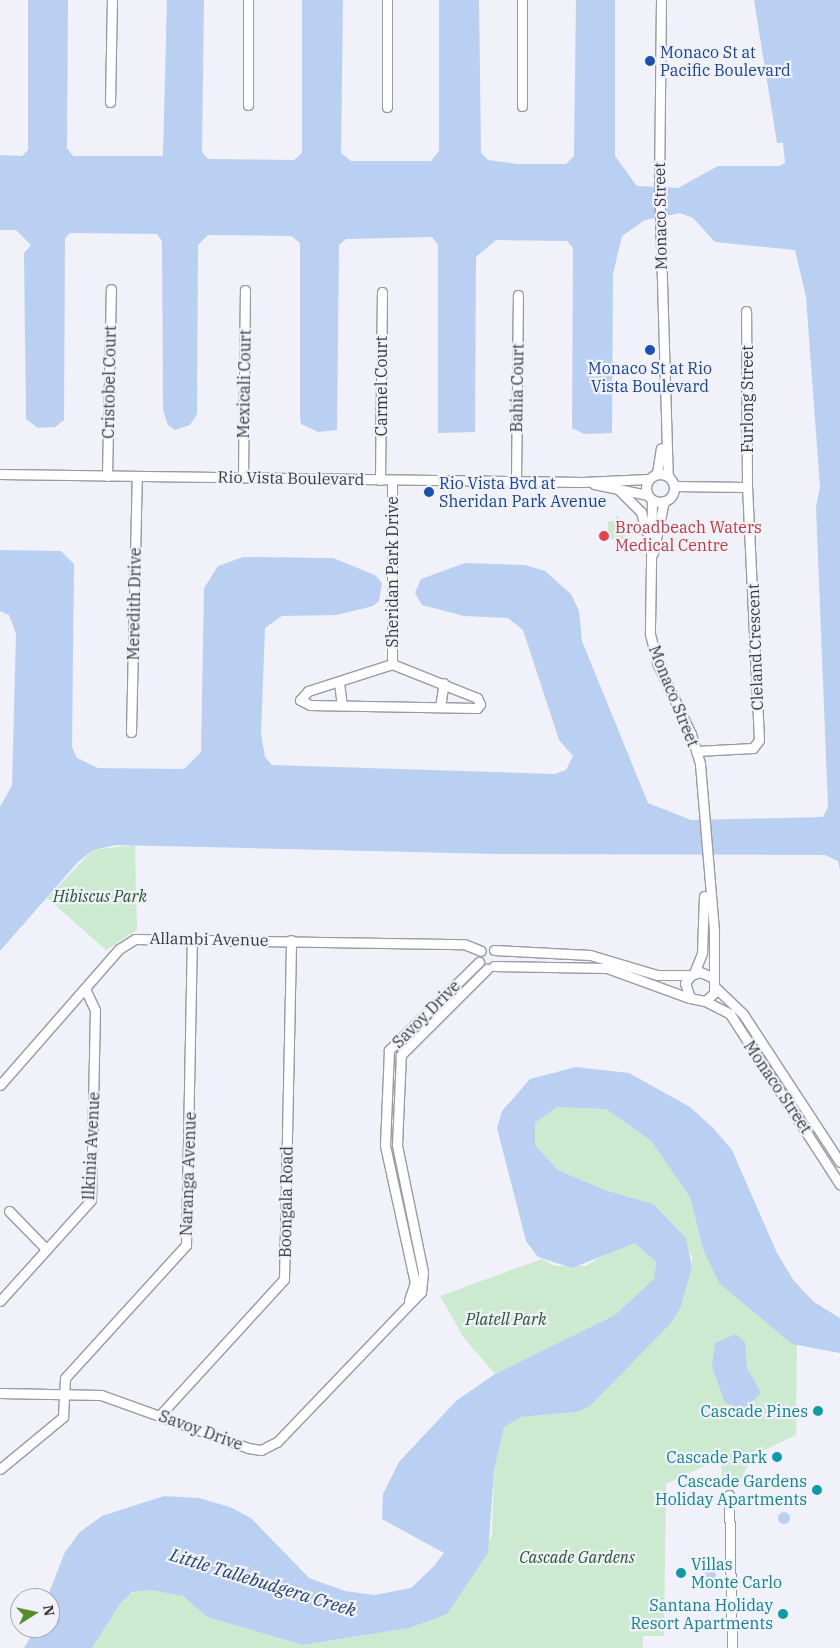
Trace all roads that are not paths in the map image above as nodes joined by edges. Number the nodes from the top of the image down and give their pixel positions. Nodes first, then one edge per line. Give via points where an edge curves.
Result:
1 (112, 0) edge
2 (248, 0) edge
3 (387, 0) edge
4 (522, 0) edge
5 (661, 0) edge
6 (110, 102) dead end
7 (248, 105) dead end
8 (522, 106) dead end
9 (387, 107) dead end
10 (111, 289) dead end
11 (246, 290) dead end
12 (382, 292) dead end
13 (518, 295) dead end
14 (746, 311) dead end
15 (663, 433) junction
16 (0, 474) edge
17 (657, 474) junction
18 (107, 476) junction
19 (137, 476) junction
20 (668, 476) junction
21 (243, 477) junction
22 (648, 479) junction
23 (380, 480) junction
24 (392, 480) junction
25 (516, 482) junction
26 (583, 482) junction
27 (674, 486) junction
28 (618, 488) junction
29 (747, 488) junction
30 (650, 498) junction
31 (664, 502) junction
32 (649, 537) junction
33 (650, 566) junction
34 (392, 664) junction
35 (339, 682) junction
36 (444, 683) junction
37 (342, 705) junction
38 (440, 707) junction
39 (131, 732) dead end
40 (696, 751) junction
41 (714, 751) junction
42 (702, 778) junction
43 (706, 886) junction
44 (192, 939) junction
45 (290, 940) junction
46 (494, 950) junction
47 (481, 951) junction
48 (479, 962) junction
49 (491, 967) junction
50 (693, 974) junction
51 (463, 977) junction
52 (712, 977) junction
53 (470, 986) junction
54 (715, 987) junction
55 (85, 988) junction
56 (690, 998) junction
57 (705, 1001) junction
58 (752, 1028) junction
59 (742, 1034) junction
60 (0, 1086) edge
61 (840, 1162) edge
62 (840, 1185) edge
63 (8, 1211) dead end
64 (47, 1250) junction
65 (0, 1301) edge
66 (406, 1307) junction
67 (0, 1393) edge
68 (65, 1393) junction
69 (160, 1415) junction
70 (0, 1469) edge
71 (730, 1495) dead end
72 (732, 1648) edge

1 - 6 street
2 - 7 street
3 - 9 street
4 - 8 street
5 - 15 street, Monaco Street via 659,180
10 - 18 street, Cristobel Court
11 - 21 street, Mexicali Court
12 - 23 street, Carmel Court
13 - 25 street, Bahia Court
14 - 29 street, Furlong Street
15 - 17 street, Monaco Street
15 - 20 street, Monaco Street
16 - 18 street, Rio Vista Boulevard
17 - 20 street
17 - 22 street
18 - 19 street, Rio Vista Boulevard
19 - 21 street, Rio Vista Boulevard
19 - 39 street, Meredith Drive
20 - 27 street
21 - 23 street, Rio Vista Boulevard
22 - 26 street, Rio Vista Boulevard
22 - 30 street
23 - 24 street, Rio Vista Boulevard
24 - 25 street, Rio Vista Boulevard
24 - 34 street, Sheridan Park Drive
25 - 26 street, Rio Vista Boulevard
26 - 28 street, Rio Vista Boulevard
27 - 29 street
27 - 31 street
28 - 30 street, Rio Vista Boulevard
28 - 32 street via 641,512
29 - 41 street, Cleland Crescent via 759,740 753,748
30 - 31 street
30 - 32 street, Monaco Street
31 - 33 street, Monaco Street
32 - 33 street, Monaco Street
33 - 40 street, Monaco Street via 648,620 654,650
34 - 35 street, Sheridan Park Drive
34 - 36 street, Sheridan Park Drive
35 - 37 street
35 - 37 street, Sheridan Park Drive via 308,691 300,700 306,704
36 - 38 street
36 - 38 street, Sheridan Park Drive via 477,698 480,704
37 - 38 street, Sheridan Park Drive
40 - 41 street, Cleland Crescent
40 - 42 street, Monaco Street
41 - 42 street via 703,765
42 - 43 street, Monaco Street
43 - 50 street, Monaco Street via 702,952
43 - 52 street, Monaco Street via 714,932
44 - 45 street, Allambi Avenue
44 - 55 street, Allambi Avenue via 135,939 119,949
44 - 68 street, Naranga Avenue via 187,1240 65,1378
45 - 47 street, Allambi Avenue via 464,944
45 - 69 street, Boongala Road via 284,1279
46 - 47 street
46 - 49 street via 498,959
46 - 50 street via 590,955 658,975
47 - 48 street
48 - 49 street
48 - 51 street, Savoy Drive
49 - 53 street, Savoy Drive
49 - 56 street via 607,968
50 - 52 street
50 - 56 street via 685,983
51 - 53 street
51 - 66 street, Savoy Drive via 399,1036 389,1050 385,1145 415,1283
52 - 54 street
53 - 66 street, Savoy Drive via 401,1054 397,1145 423,1282 421,1292
54 - 57 street
54 - 58 street, Monaco Street
55 - 60 street, Allambi Avenue
55 - 64 street, Ilkinia Avenue via 95,1010 91,1200
56 - 57 street
57 - 59 street, Monaco Street via 730,1014
58 - 59 street
58 - 61 street, Monaco Street
59 - 62 street, Monaco Street
63 - 64 street
64 - 65 street, Ilkinia Avenue
66 - 69 street, Savoy Drive via 270,1448 248,1448
67 - 68 street, Savoy Drive
68 - 69 street, Savoy Drive via 101,1395
68 - 70 street, Naranga Avenue via 63,1417
71 - 72 street

